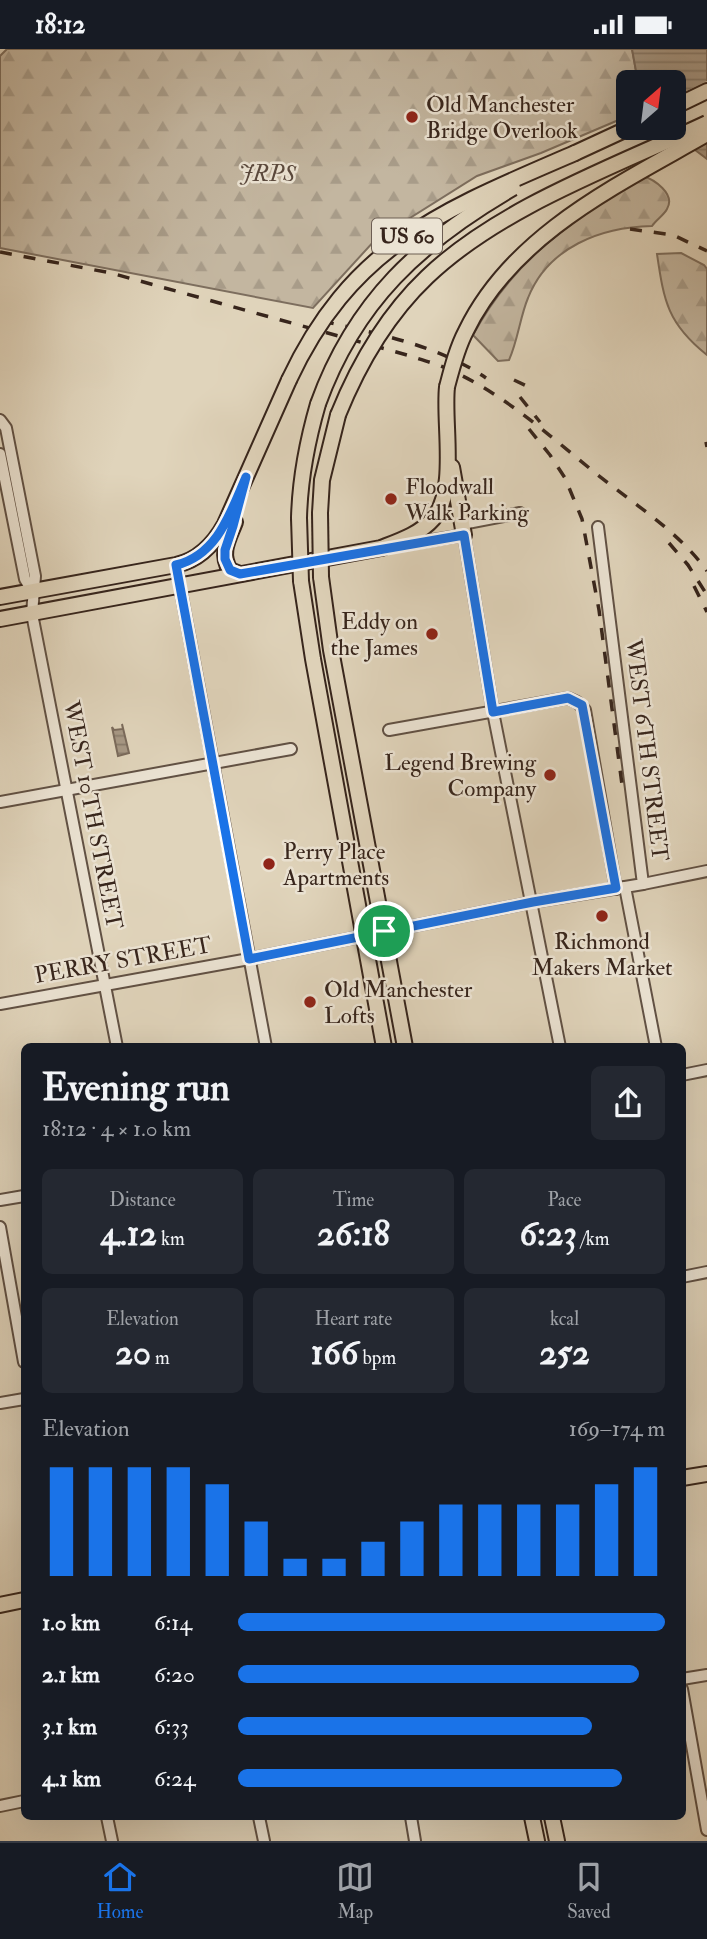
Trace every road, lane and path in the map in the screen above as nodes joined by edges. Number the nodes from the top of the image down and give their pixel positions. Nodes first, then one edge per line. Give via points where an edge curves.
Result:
1 (707, 91) edge
2 (686, 101) edge
3 (707, 123) edge
4 (616, 134) edge
5 (707, 134) edge
6 (575, 153) junction
7 (0, 420) edge
8 (449, 445) junction
9 (0, 454) edge
10 (246, 477) junction
11 (520, 513) dead end
12 (598, 527) dead end
13 (463, 530) junction
14 (381, 548) junction
15 (176, 565) junction
16 (240, 574) junction
17 (180, 585) junction
18 (32, 591) junction
19 (0, 597) edge
20 (32, 614) junction
21 (0, 619) edge
22 (493, 712) junction
23 (388, 730) dead end
24 (291, 749) dead end
25 (213, 763) junction
26 (67, 788) junction
27 (0, 802) edge
28 (707, 871) edge
29 (643, 884) junction
30 (621, 888) junction
31 (533, 902) junction
32 (384, 931) junction
33 (364, 935) junction
34 (249, 959) junction
35 (106, 985) junction
36 (0, 1004) edge
37 (116, 1043) edge
38 (265, 1043) edge
39 (383, 1043) edge
40 (404, 1043) edge
41 (560, 1043) edge
42 (655, 1043) edge
43 (707, 1070) edge
44 (686, 1074) edge
45 (21, 1196) edge
46 (0, 1200) edge
47 (0, 1227) edge
48 (707, 1272) edge
49 (686, 1276) edge
50 (21, 1345) edge
51 (21, 1400) edge
52 (0, 1403) edge
53 (707, 1474) edge
54 (686, 1477) edge
55 (21, 1601) edge
56 (0, 1605) edge
57 (707, 1675) edge
58 (686, 1678) edge
59 (686, 1712) edge
60 (21, 1802) edge
61 (0, 1805) edge
62 (108, 1820) edge
63 (260, 1820) edge
64 (412, 1820) edge
65 (533, 1820) edge
66 (552, 1820) edge
67 (707, 1830) edge
68 (112, 1841) edge
69 (264, 1841) edge
70 (415, 1841) edge
71 (537, 1841) edge
72 (556, 1841) edge

1 - 2 main road
3 - 32 main road, bridge via 525,209 452,255 382,329 338,415 322,480 321,576
4 - 6 main road, US 60
5 - 8 main road, bridge via 561,222 495,285 460,344 447,387
6 - 10 main road, US 60, bridge via 471,198 420,226 348,287 301,353
6 - 33 main road, bridge via 466,216 412,259 360,318 317,404 299,490 301,581
7 - 18 street, WEST 10TH STREET via 6,428 35,576
8 - 13 main road
8 - 14 main road via 438,513 420,531
9 - 18 street, WEST 10TH STREET via 25,579
10 - 15 main road, US 60 via 214,541 193,559
10 - 16 main road via 225,550 230,570
11 - 13 street
12 - 29 street, WEST 6TH STREET
13 - 14 street
13 - 22 street
14 - 16 main road
15 - 17 street
15 - 18 main road, US 60
16 - 17 main road
17 - 20 main road
17 - 25 street
18 - 19 main road, US 60
18 - 20 street, WEST 10TH STREET
20 - 21 main road
20 - 26 street, WEST 10TH STREET
22 - 23 street
22 - 30 street via 568,698 582,705
22 - 31 street
24 - 25 street
25 - 26 street
25 - 34 street
26 - 27 street
26 - 35 street, WEST 10TH STREET
28 - 29 street
29 - 30 street, WEST 6TH STREET
30 - 31 street, PERRY STREET
30 - 42 street, WEST 6TH STREET
31 - 32 street, PERRY STREET
31 - 41 street
32 - 33 street, PERRY STREET
32 - 40 main road
33 - 34 street, PERRY STREET
33 - 39 main road
34 - 35 street, PERRY STREET
34 - 38 street
35 - 36 street, PERRY STREET
35 - 37 street, WEST 10TH STREET
43 - 44 street
45 - 46 street
47 - 50 street
48 - 49 street
51 - 52 street
53 - 54 main road
55 - 56 main road
57 - 58 street
59 - 67 street
60 - 61 street
62 - 68 street
63 - 69 street
64 - 70 street
65 - 71 main road
66 - 72 main road

